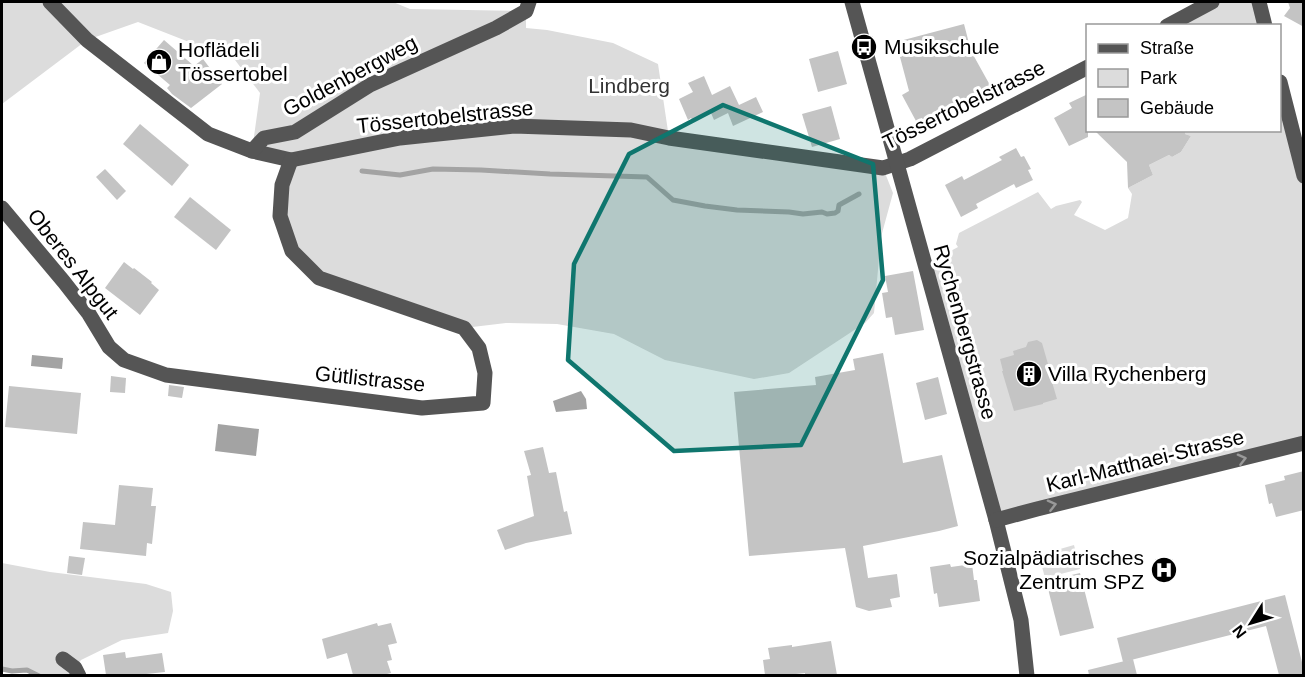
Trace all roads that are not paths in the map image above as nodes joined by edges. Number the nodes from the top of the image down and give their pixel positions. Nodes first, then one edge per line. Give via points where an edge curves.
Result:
1 (50, 2) edge
2 (529, 2) edge
3 (852, 2) edge
4 (1212, 2) edge
5 (1259, 2) edge
6 (1171, 24) edge
7 (1264, 24) edge
8 (1086, 68) edge
9 (1281, 86) edge
10 (252, 151) junction
11 (291, 160) junction
12 (897, 164) junction
13 (1304, 176) edge
14 (2, 208) edge
15 (110, 347) joint
16 (1304, 444) edge
17 (996, 520) junction
18 (63, 659) dead end
19 (79, 675) edge
20 (1027, 675) edge

1 - 10 street, Tössertobelstrasse via 87,40 208,134
2 - 10 street, Goldenbergweg via 526,10 496,28 370,85 295,132 264,138
3 - 12 street, Rychenbergstrasse
4 - 6 street
5 - 7 street
8 - 12 street, Tössertobelstrasse
9 - 13 street
10 - 11 street, Tössertobelstrasse
11 - 12 street, Tössertobelstrasse via 400,138 514,126 631,130 883,168
11 - 15 street, Gütlistrasse via 282,185 280,216 292,251 319,278 464,328 479,348 484,372 483,403 422,408 166,375 124,360
12 - 17 street, Rychenbergstrasse
14 - 15 street, Oberes Alpgut via 89,314
17 -> 16 street, Karl-Matthaei-Strasse
17 - 20 street, Rychenbergstrasse via 1021,620
18 - 19 street

